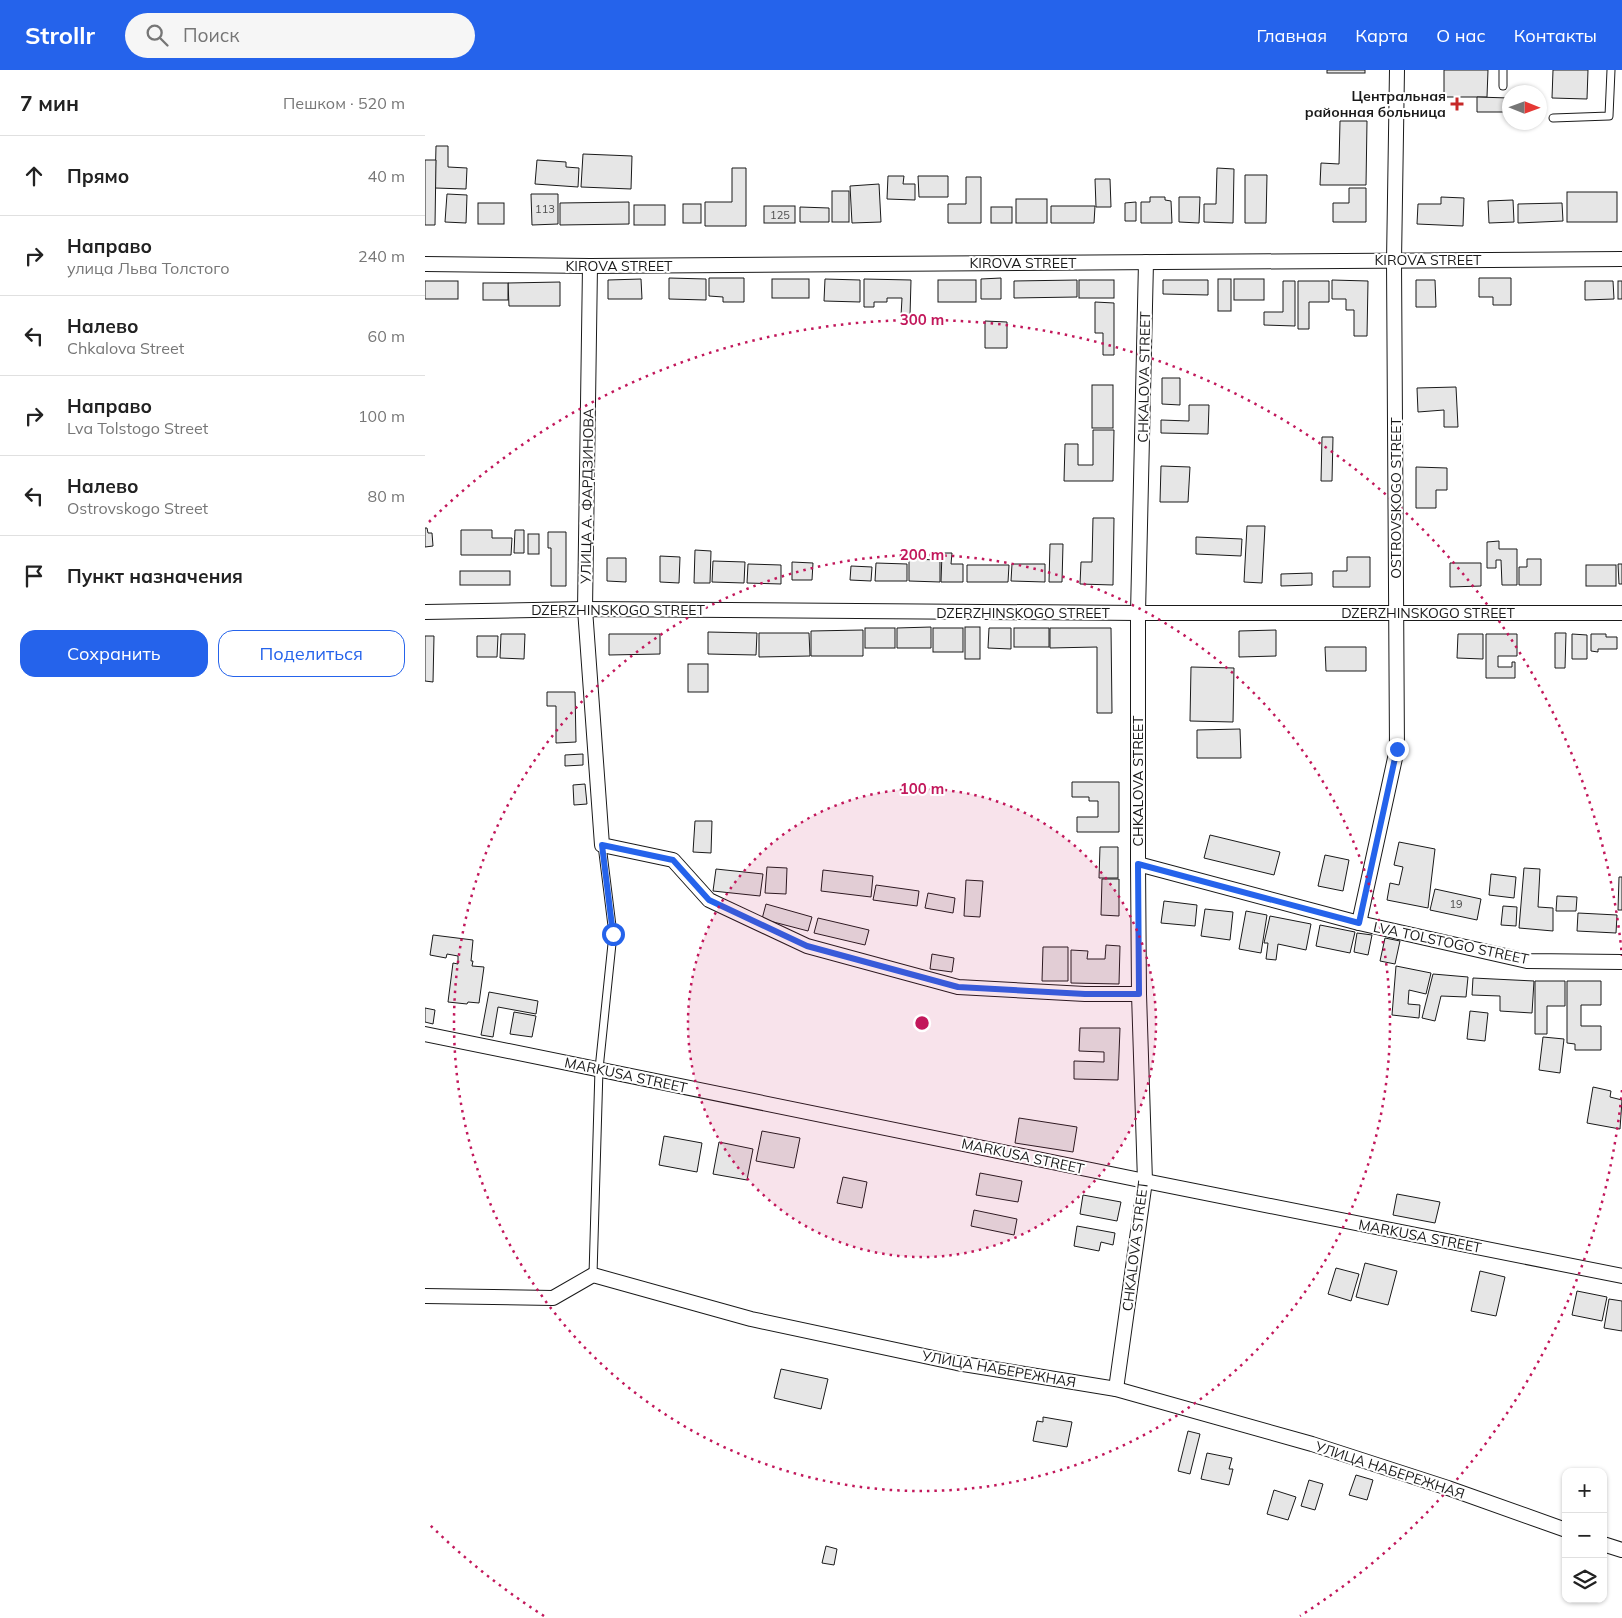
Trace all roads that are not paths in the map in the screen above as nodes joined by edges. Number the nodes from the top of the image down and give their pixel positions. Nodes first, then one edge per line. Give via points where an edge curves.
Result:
1 (1397, 70) edge
2 (1503, 70) edge
3 (1611, 70) edge
4 (1503, 85) edge
5 (1553, 118) dead end
6 (1622, 259) edge
7 (1394, 260) junction
8 (1146, 262) junction
9 (425, 264) edge
10 (590, 266) junction
11 (585, 609) junction
12 (425, 612) edge
13 (1138, 613) junction
14 (1397, 613) junction
15 (1622, 613) edge
16 (602, 845) junction
17 (1138, 864) junction
18 (1359, 923) junction
19 (1622, 962) edge
20 (1139, 994) junction
21 (425, 1034) edge
22 (599, 1069) junction
23 (1145, 1181) junction
24 (593, 1275) junction
25 (1622, 1276) edge
26 (425, 1296) edge
27 (1116, 1389) junction
28 (1562, 1529) edge
29 (1607, 1545) edge
30 (1622, 1550) edge

1 - 7 street, OSTROVSKOGO STREET
2 - 4 lane
3 - 5 lane via 1609,116
6 - 7 street, KIROVA STREET
7 - 8 street, KIROVA STREET
7 - 14 street, OSTROVSKOGO STREET
8 - 10 street, KIROVA STREET
8 - 13 street, CHKALOVA STREET
9 - 10 street, KIROVA STREET
10 - 11 street, УЛИЦА А. ФАРДЗИНОВА
11 - 12 street, DZERZHINSKOGO STREET
11 - 13 street, DZERZHINSKOGO STREET
11 - 16 street, УЛИЦА А. ФАРДЗИНОВА
13 - 14 street, DZERZHINSKOGO STREET
13 - 17 street, CHKALOVA STREET
14 - 15 street, DZERZHINSKOGO STREET
14 - 18 street, OSTROVSKOGO STREET via 1397,749
16 - 20 street via 673,860 709,900 807,946 958,987
16 - 22 lane via 613,934
17 - 18 street, LVA TOLSTOGO STREET
17 - 20 street, CHKALOVA STREET
18 - 19 street, LVA TOLSTOGO STREET via 1527,961
20 - 23 street, CHKALOVA STREET
21 - 22 street, MARKUSA STREET
22 - 23 street, MARKUSA STREET
22 - 24 lane
23 - 25 street, MARKUSA STREET
23 - 27 street, CHKALOVA STREET
24 - 26 street via 553,1298
24 - 27 street, УЛИЦА НАБЕРЕЖНАЯ via 751,1319 957,1363
27 - 28 street, УЛИЦА НАБЕРЕЖНАЯ via 1312,1444
29 - 30 street

